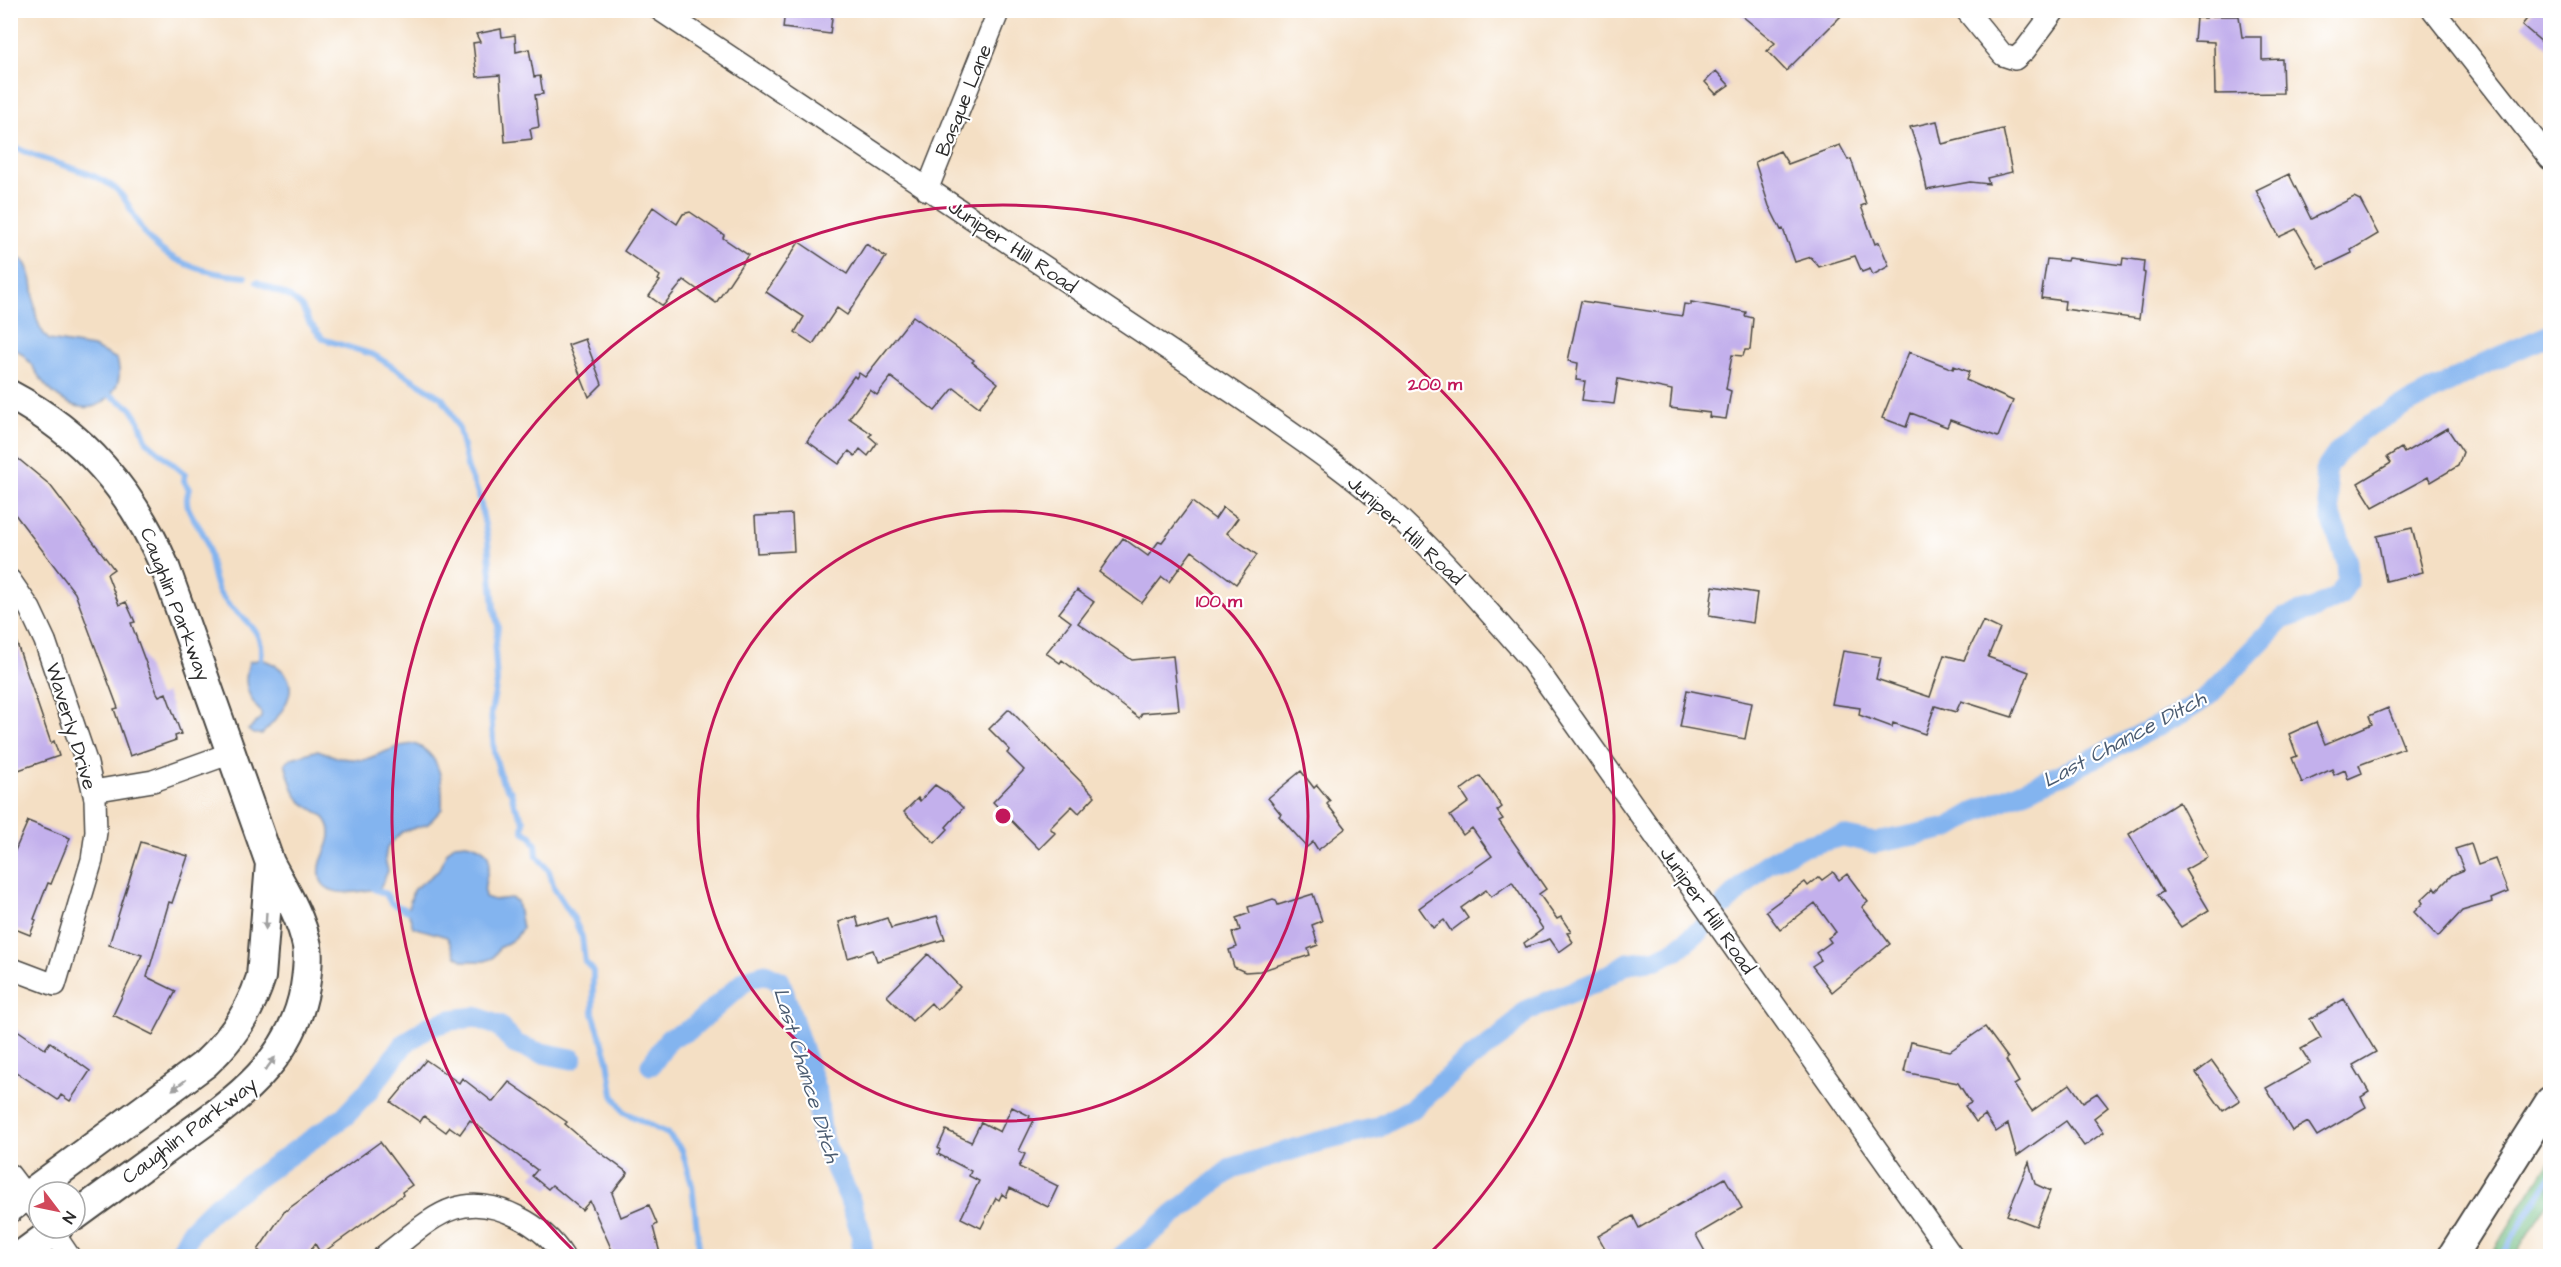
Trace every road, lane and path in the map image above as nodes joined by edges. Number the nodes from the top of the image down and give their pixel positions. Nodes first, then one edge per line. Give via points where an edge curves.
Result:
1 (660, 10) edge
2 (999, 10) edge
3 (1966, 10) edge
4 (2055, 10) edge
5 (2433, 10) edge
6 (2550, 159) edge
7 (927, 189) junction
8 (10, 394) edge
9 (10, 580) edge
10 (231, 753) junction
11 (93, 791) junction
12 (270, 863) junction
13 (10, 968) edge
14 (2550, 1101) edge
15 (76, 1180) edge
16 (87, 1185) edge
17 (28, 1240) edge
18 (58, 1240) edge
19 (20, 1257) edge
20 (69, 1257) edge
21 (384, 1257) edge
22 (563, 1257) edge
23 (1952, 1257) edge
24 (2452, 1257) edge

1 - 7 street, Juniper Hill Road
2 - 7 street, Basque Lane
3 - 4 street via 2003,55 2015,59
5 - 6 street
7 - 23 street, Juniper Hill Road via 1316,451 1433,551 1530,659
8 - 10 street, Caughlin Parkway via 71,435 118,482 131,502 165,567
9 - 11 street, Waverly Drive via 45,641
10 - 11 street via 153,781
10 - 12 street, Caughlin Parkway
11 - 13 street, Waverly Drive via 96,832 92,860 55,985
12 -> 15 street, Caughlin Parkway via 261,977 236,1032
16 -> 12 street, Caughlin Parkway via 235,1100 269,1067 283,1047 303,998 307,948 294,907
14 - 24 street
17 - 19 street, Caughlin Parkway
18 - 20 street
21 - 22 street via 440,1216 469,1203 490,1205 521,1218 549,1238

